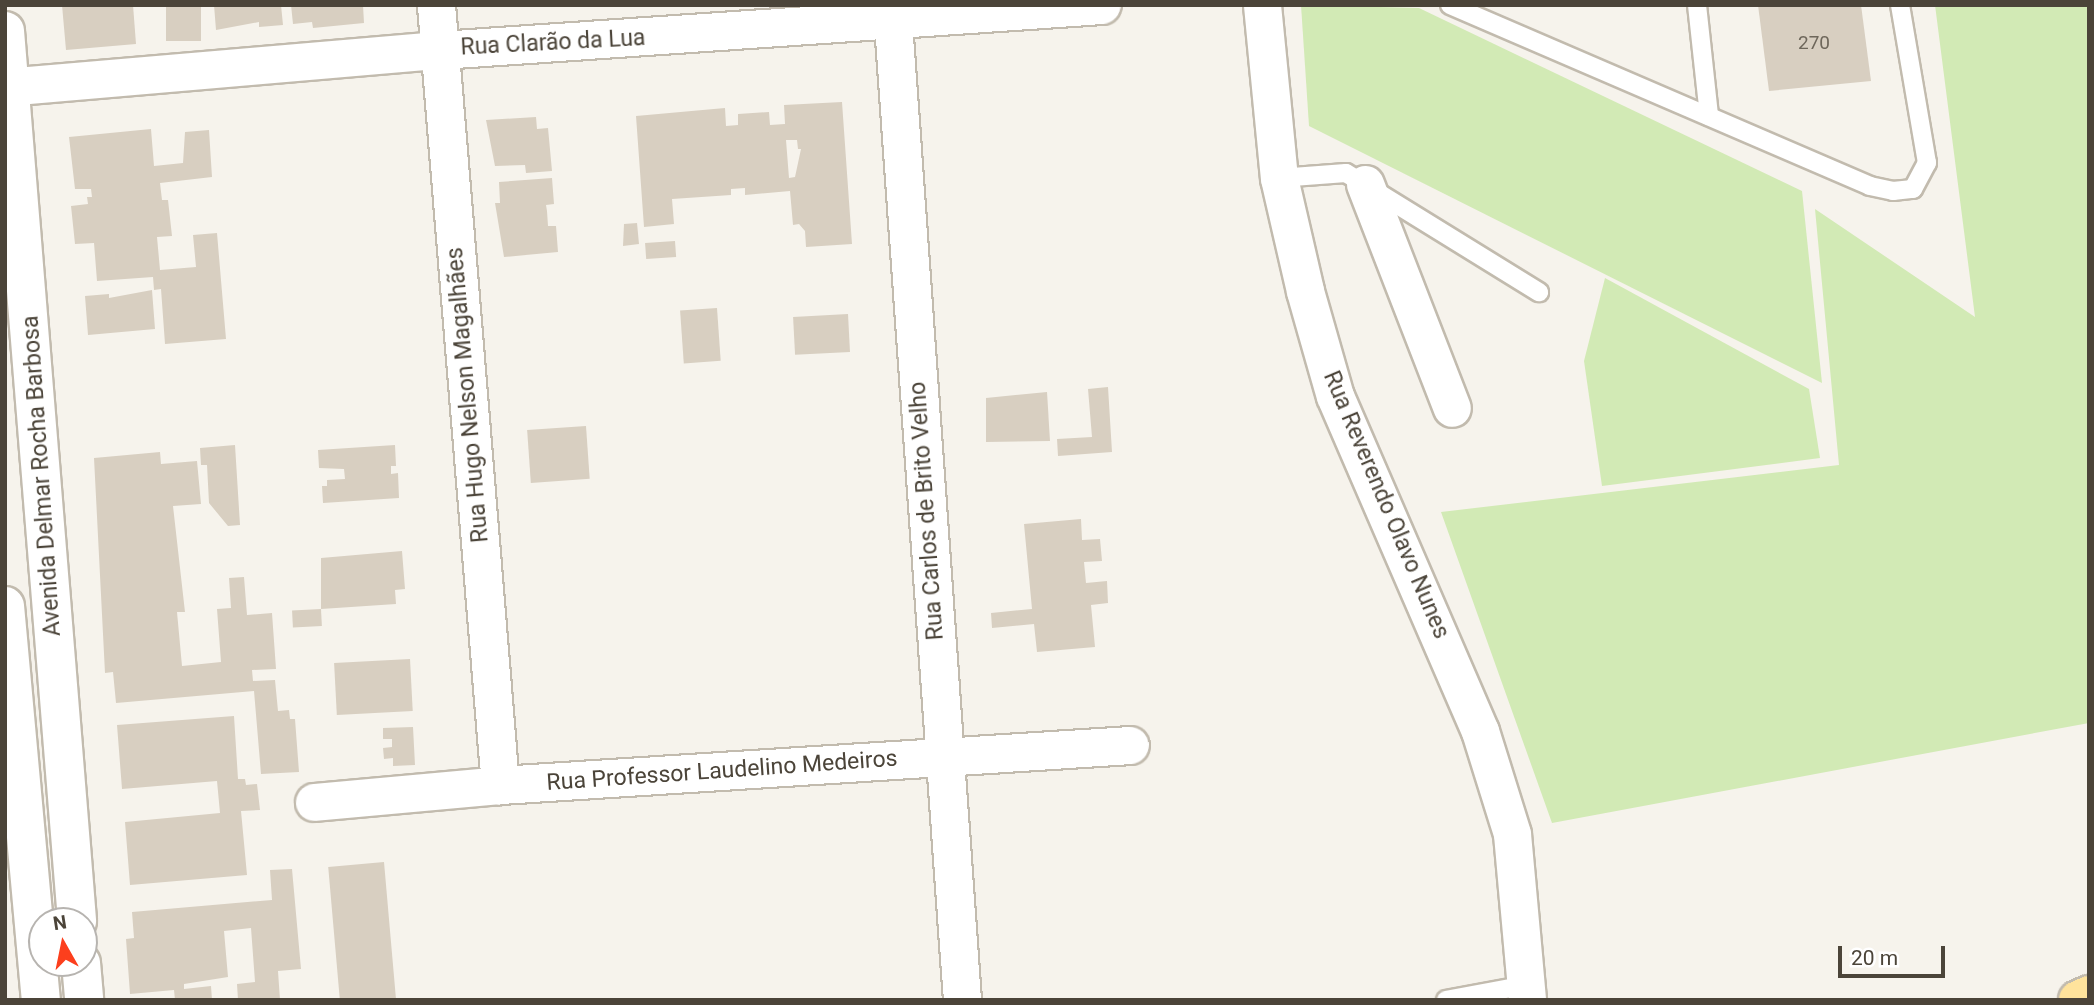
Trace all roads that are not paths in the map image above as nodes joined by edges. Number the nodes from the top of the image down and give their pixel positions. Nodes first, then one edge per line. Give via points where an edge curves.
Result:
1 (436, 5) edge
2 (1101, 5) edge
3 (1262, 5) edge
4 (1450, 5) edge
5 (1697, 5) edge
6 (1900, 5) edge
7 (893, 23) junction
8 (5, 31) edge
9 (440, 50) junction
10 (7, 87) edge
11 (1709, 117) junction
12 (1279, 178) junction
13 (1365, 184) junction
14 (1539, 292) dead end
15 (17, 317) edge
16 (1452, 408) dead end
17 (5, 606) edge
18 (1130, 745) dead end
19 (944, 757) junction
20 (500, 785) junction
21 (314, 802) dead end
22 (77, 907) edge
23 (82, 977) edge
24 (1527, 992) edge
25 (2089, 995) edge
26 (41, 1000) edge
27 (84, 1000) edge
28 (961, 1000) edge
29 (1446, 1000) edge
30 (2078, 1000) edge

1 - 9 street, Rua Hugo Nelson Magalhães
2 - 7 street, Rua Clarão da Lua
3 - 12 street, Rua Reverendo Olavo Nunes
4 - 11 lane
5 - 11 lane
6 - 11 lane via 1927,163 1913,189 1870,186
7 - 9 street, Rua Clarão da Lua
7 - 19 street, Rua Carlos de Brito Velho
8 - 10 street, Avenida Delmar Rocha Barbosa
9 - 10 street, Rua Clarão da Lua
9 - 20 street, Rua Hugo Nelson Magalhães
10 - 15 street, Avenida Delmar Rocha Barbosa
12 - 13 lane via 1346,173
12 - 24 street, Rua Reverendo Olavo Nunes via 1335,397 1480,731 1512,834
13 - 14 lane
13 - 16 street
15 - 22 street, Avenida Delmar Rocha Barbosa
17 - 26 street, Avenida Delmar Rocha Barbosa
18 - 19 street, Rua Professor Laudelino Medeiros
19 - 20 street, Rua Professor Laudelino Medeiros
19 - 28 street, Rua Carlos de Brito Velho
20 - 21 street, Rua Professor Laudelino Medeiros
23 - 27 street
24 - 29 lane
25 - 30 main road

